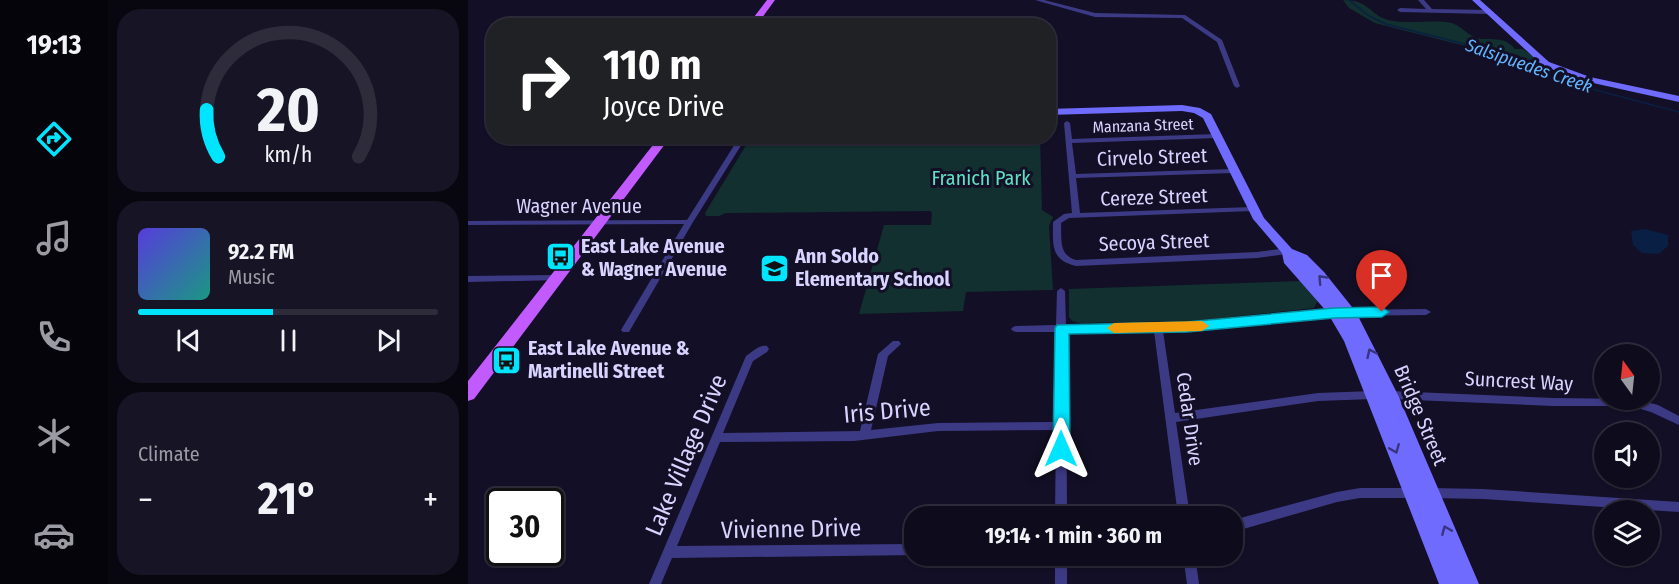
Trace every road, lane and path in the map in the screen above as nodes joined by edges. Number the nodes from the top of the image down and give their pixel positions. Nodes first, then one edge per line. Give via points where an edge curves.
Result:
1 (771, 0) edge
2 (1038, 0) edge
3 (1421, 0) edge
4 (1476, 0) edge
5 (1400, 10) dead end
6 (1431, 11) junction
7 (1488, 12) junction
8 (757, 18) edge
9 (1237, 86) dead end
10 (1679, 99) edge
11 (1056, 112) edge
12 (1068, 123) dead end
13 (1217, 136) junction
14 (1069, 141) junction
15 (660, 144) edge
16 (739, 144) edge
17 (1233, 171) junction
18 (1072, 176) junction
19 (1252, 209) junction
20 (1076, 216) junction
21 (1058, 220) joint
22 (689, 222) junction
23 (601, 223) junction
24 (468, 224) edge
25 (1288, 252) junction
26 (558, 278) junction
27 (468, 279) edge
28 (1061, 291) dead end
29 (1426, 312) dead end
30 (1342, 313) junction
31 (1062, 328) junction
32 (1158, 328) junction
33 (1016, 329) dead end
34 (627, 330) dead end
35 (896, 344) dead end
36 (764, 349) dead end
37 (470, 388) edge
38 (1382, 395) junction
39 (1171, 418) junction
40 (1679, 421) edge
41 (1061, 426) junction
42 (864, 435) junction
43 (716, 438) junction
44 (1413, 493) junction
45 (1431, 493) junction
46 (1061, 506) edge
47 (1183, 506) edge
48 (1679, 507) edge
49 (1243, 523) edge
50 (904, 550) edge
51 (668, 552) junction
52 (1061, 566) edge
53 (1191, 566) edge
54 (655, 584) edge
55 (1061, 584) edge
56 (1193, 584) edge
57 (1449, 584) edge
58 (1469, 584) edge

1 - 8 main road
2 - 9 street via 1095,15 1183,16 1220,41
3 - 6 street
4 - 7 street
5 - 6 street
6 - 7 street
7 - 10 street via 1546,64 1587,79
11 - 13 street, Bridge Street via 1191,109 1208,116
12 - 14 street
13 - 14 street, Manzana Street
13 - 17 street, Bridge Street
14 - 18 street
15 - 23 main road
16 - 22 street
17 - 18 street, Cirvelo Street
17 - 19 street, Bridge Street
18 - 20 street
19 - 20 street, Cereze Street
19 - 25 street, Bridge Street
20 - 21 street, Cereze Street
21 - 25 street, Secoya Street via 1058,253 1071,262
22 - 23 street, Wagner Avenue
22 - 34 street
23 - 24 street, Wagner Avenue
23 - 26 main road
25 - 30 street, Bridge Street via 1289,260
26 - 27 street
26 - 37 main road
28 - 31 street
29 - 30 street
30 - 32 street
30 - 38 street, Bridge Street
31 - 32 street
31 - 33 street
31 - 41 street
32 - 39 street, Cedar Drive
35 - 42 street via 883,354
36 - 43 street, Lake Village Drive via 749,359
38 - 39 street, Suncrest Way via 1305,398
38 - 40 street, Suncrest Way via 1630,402 1654,408
38 -> 44 street, Bridge Street
38 - 45 street, Bridge Street
39 - 47 street, Cedar Drive
41 - 42 street, Iris Drive via 919,428
41 - 46 street
42 - 43 street, Iris Drive
43 - 51 street, Lake Village Drive
44 - 45 street
44 - 49 street via 1337,496
44 - 57 street, Bridge Street
45 - 48 street
58 -> 45 street, Bridge Street
50 - 51 street, Vivienne Drive
51 - 54 street, Lake Village Drive
52 - 55 street
53 - 56 street

